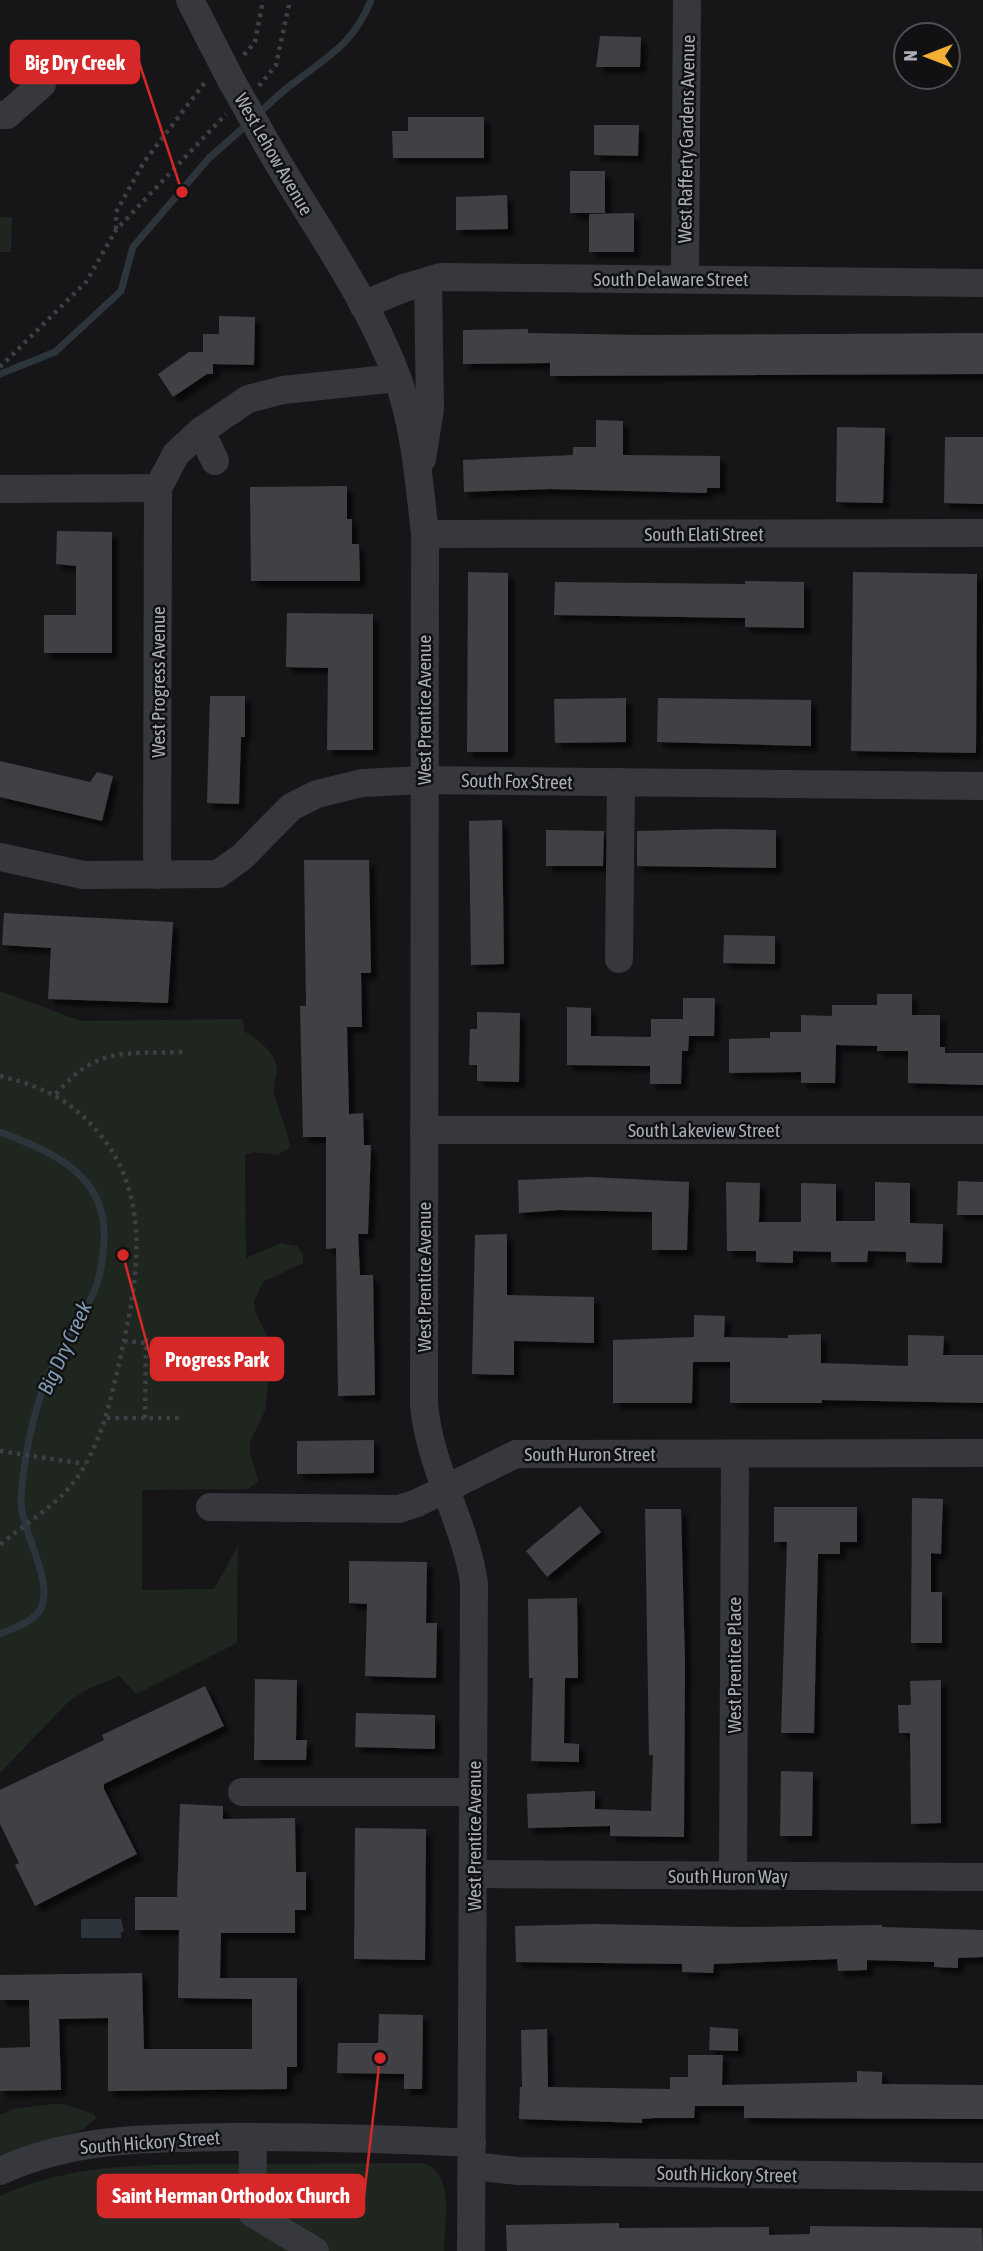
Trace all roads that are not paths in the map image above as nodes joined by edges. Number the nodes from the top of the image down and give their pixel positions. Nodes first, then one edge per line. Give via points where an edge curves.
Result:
1 (190, 0) edge
2 (687, 0) edge
3 (41, 84) dead end
4 (0, 115) edge
5 (685, 279) junction
6 (428, 281) junction
7 (983, 283) edge
8 (363, 305) junction
9 (397, 378) junction
10 (201, 431) junction
11 (215, 461) dead end
12 (419, 479) junction
13 (158, 488) junction
14 (0, 489) edge
15 (983, 533) edge
16 (425, 534) junction
17 (424, 780) junction
18 (621, 782) junction
19 (983, 786) edge
20 (0, 857) edge
21 (157, 875) junction
22 (619, 959) dead end
23 (424, 1130) junction
24 (983, 1130) edge
25 (983, 1453) edge
26 (736, 1454) junction
27 (445, 1489) junction
28 (210, 1507) dead end
29 (242, 1792) dead end
30 (474, 1792) junction
31 (474, 1874) junction
32 (733, 1876) junction
33 (983, 1877) edge
34 (253, 2137) junction
35 (472, 2154) junction
36 (0, 2171) edge
37 (983, 2177) edge
38 (316, 2251) edge
39 (471, 2251) edge

1 - 8 street, West Lehow Avenue, bridge via 267,144
2 - 5 street, West Rafferty Gardens Avenue
3 - 4 street via 7,115
5 - 6 street, South Delaware Street via 441,277
5 - 7 street, South Delaware Street
6 - 8 street, South Delaware Street
6 - 12 street via 430,409
8 - 9 street, West Prentice Avenue
9 - 10 street via 283,390 248,399
9 - 12 street, West Prentice Avenue
10 - 11 street
10 - 13 street via 176,454
12 - 16 street, West Prentice Avenue
13 - 14 street
13 - 21 street, West Progress Avenue
15 - 16 street, South Elati Street
16 - 17 street, West Prentice Avenue
17 - 18 street, South Fox Street
17 - 21 street, South Fox Street via 362,783 317,794 281,815 227,869 206,875
17 - 23 street, West Prentice Avenue
18 - 19 street, South Fox Street
18 - 22 street
20 - 21 street, South Fox Street via 83,875
23 - 24 street, South Lakeview Street
23 - 27 street, West Prentice Avenue via 424,1404
25 - 26 street, South Huron Street
26 - 27 street, South Huron Street via 516,1454
26 - 32 street, West Prentice Place
27 - 28 street, South Huron Street via 399,1509
27 - 30 street, West Prentice Avenue via 474,1583
29 - 30 street
30 - 31 street, West Prentice Avenue
31 - 32 street, South Huron Way
31 - 35 street, West Prentice Avenue
32 - 33 street, South Huron Way
34 - 35 street, South Hickory Street
34 - 36 street, South Hickory Street via 96,2142 36,2155
34 - 38 street via 252,2213
35 - 37 street, South Hickory Street via 518,2171
35 - 39 street, West Prentice Avenue

